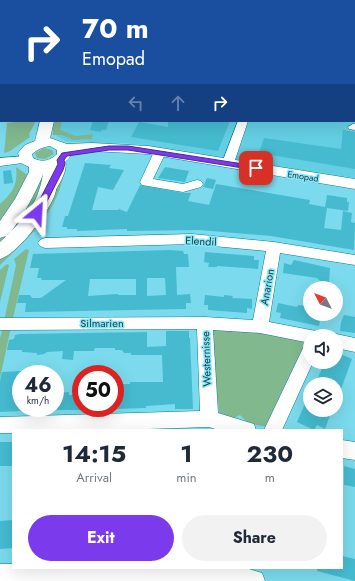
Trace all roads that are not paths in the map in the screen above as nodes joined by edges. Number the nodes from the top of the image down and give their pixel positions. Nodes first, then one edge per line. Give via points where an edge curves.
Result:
1 (56, 0) edge
2 (69, 0) edge
3 (48, 122) edge
4 (243, 122) edge
5 (56, 152) junction
6 (160, 152) junction
7 (30, 159) junction
8 (0, 161) edge
9 (228, 163) junction
10 (197, 184) dead end
11 (355, 184) edge
12 (0, 232) edge
13 (45, 243) dead end
14 (274, 247) junction
15 (0, 252) edge
16 (355, 260) edge
17 (205, 323) junction
18 (0, 324) edge
19 (260, 327) junction
20 (303, 335) edge
21 (343, 342) edge
22 (355, 345) edge
23 (303, 366) edge
24 (209, 419) junction
25 (0, 425) edge
26 (240, 429) edge
27 (273, 429) edge
28 (343, 449) edge
29 (355, 451) edge
30 (221, 571) edge
31 (0, 575) edge
32 (186, 575) edge
33 (254, 581) edge

1 - 2 street
3 - 5 main road via 44,129
4 - 9 street
5 - 6 main road, Emopad via 109,148
5 - 7 main road, Emopad
5 - 7 main road via 30,148
5 - 15 main road via 48,192 37,213
6 - 9 main road, Emopad
6 - 10 street via 146,182 183,188
7 - 8 street
7 - 12 main road via 36,172 14,215
9 - 11 main road, Emopad
13 - 14 street, Elendil via 192,239
14 - 16 street, Elendil
14 - 19 street, Anarion
17 - 18 street, Silmarien
17 - 19 street, Westernisse
17 - 24 street, Westernisse
19 - 20 street, Westernisse
21 - 22 street
23 - 27 street
24 - 25 street
24 - 26 street
28 - 29 street
30 - 32 street
30 - 33 street
31 - 32 street

